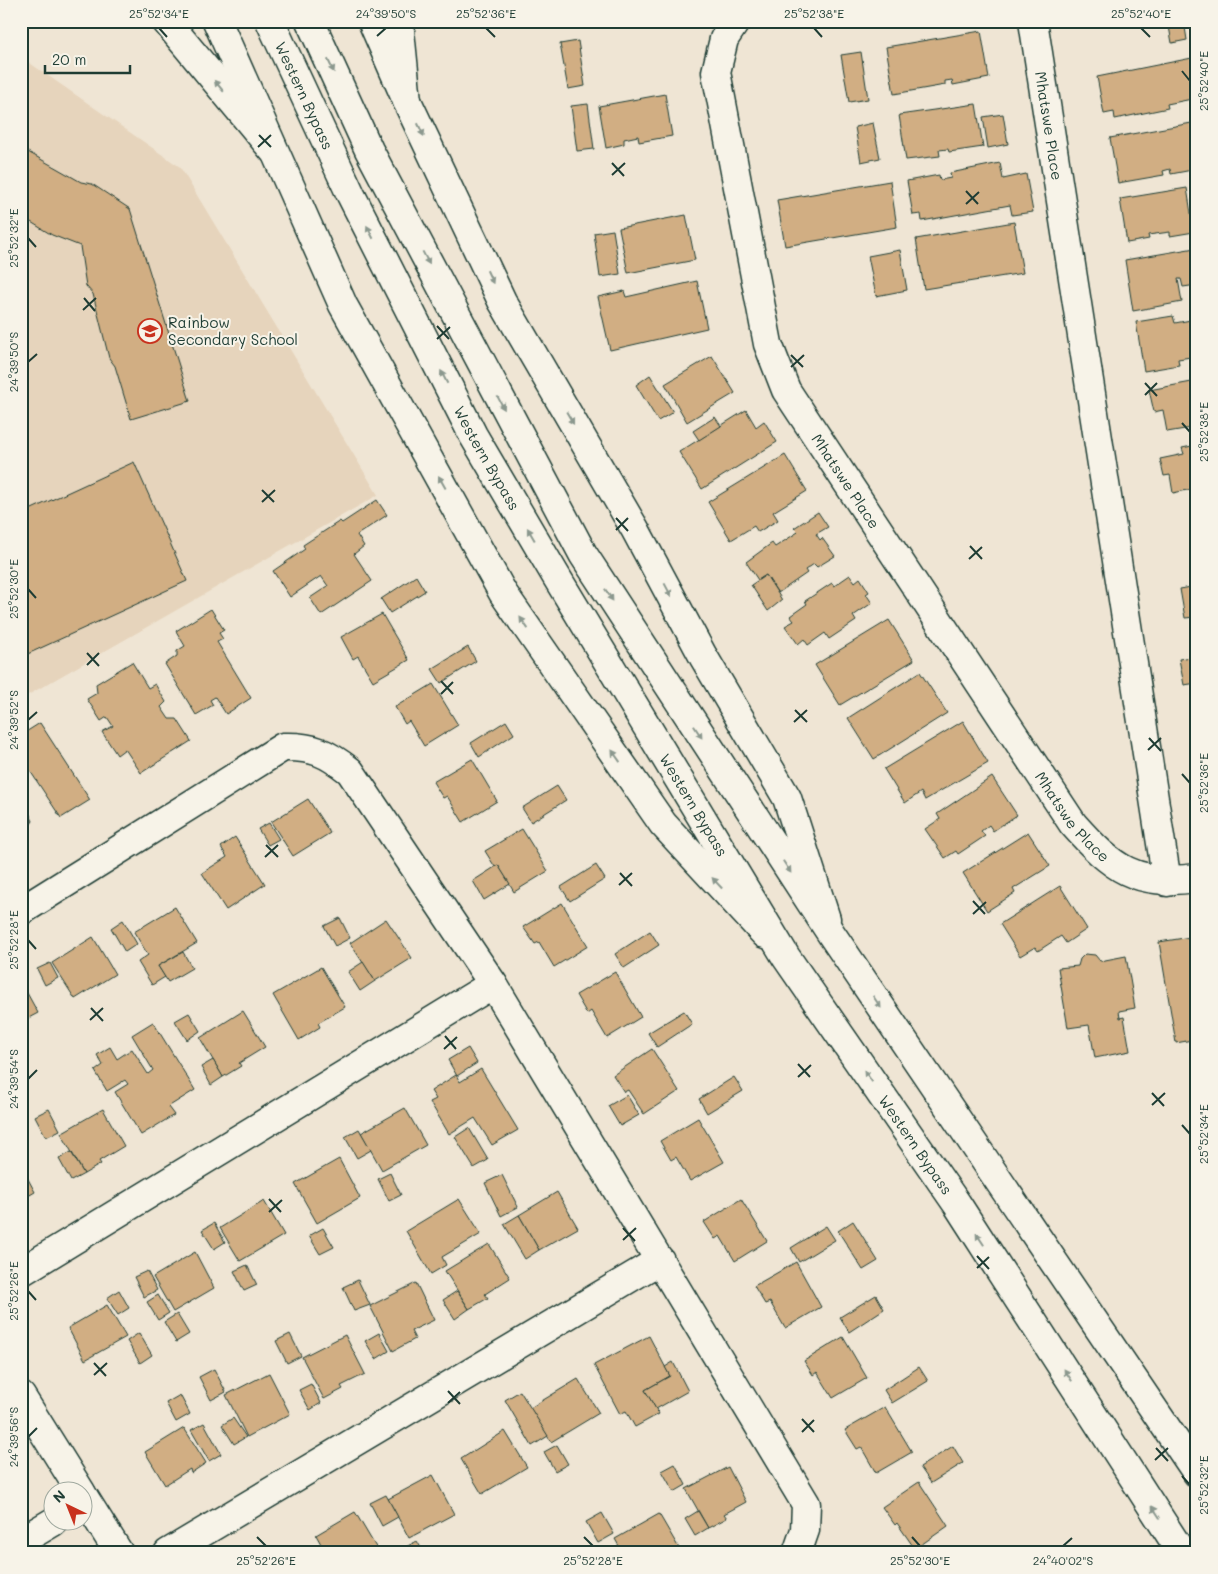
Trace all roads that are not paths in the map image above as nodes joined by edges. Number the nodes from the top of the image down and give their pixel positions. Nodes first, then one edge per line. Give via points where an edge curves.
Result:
1 (166, 21) edge
2 (217, 21) edge
3 (270, 21) edge
4 (310, 21) edge
5 (372, 21) edge
6 (399, 21) edge
7 (736, 21) edge
8 (1033, 21) edge
9 (407, 101) junction
10 (273, 150) junction
11 (1197, 878) edge
12 (1168, 882) junction
13 (21, 911) edge
14 (832, 935) junction
15 (786, 957) junction
16 (493, 984) junction
17 (660, 1260) junction
18 (21, 1272) edge
19 (21, 1396) edge
20 (1197, 1473) edge
21 (73, 1482) edge
22 (92, 1512) edge
23 (42, 1529) edge
24 (21, 1541) edge
25 (119, 1553) edge
26 (168, 1553) edge
27 (797, 1553) edge
28 (1182, 1553) edge

10 -> 1 main road
2 - 10 main road
15 -> 3 main road, Western Bypass via 469,426 351,195
4 -> 14 main road via 369,150 583,554
5 - 9 main road
6 - 9 main road
7 - 12 main road, Mhatswe Place via 724,39 716,72 768,344 786,390 1073,824 1106,857 1133,876
8 - 12 main road, Mhatswe Place
9 -> 14 main road via 502,302 787,798
15 -> 10 main road via 663,824 503,593 343,305
11 - 12 main road
13 - 16 main road via 284,746 302,746 328,754 350,771
14 -> 20 main road
28 -> 15 main road, Western Bypass via 957,1204
16 - 17 main road
16 - 18 main road
17 - 26 main road
17 - 27 main road via 806,1504 805,1530
19 - 21 main road
22 - 25 main road
23 - 24 main road

